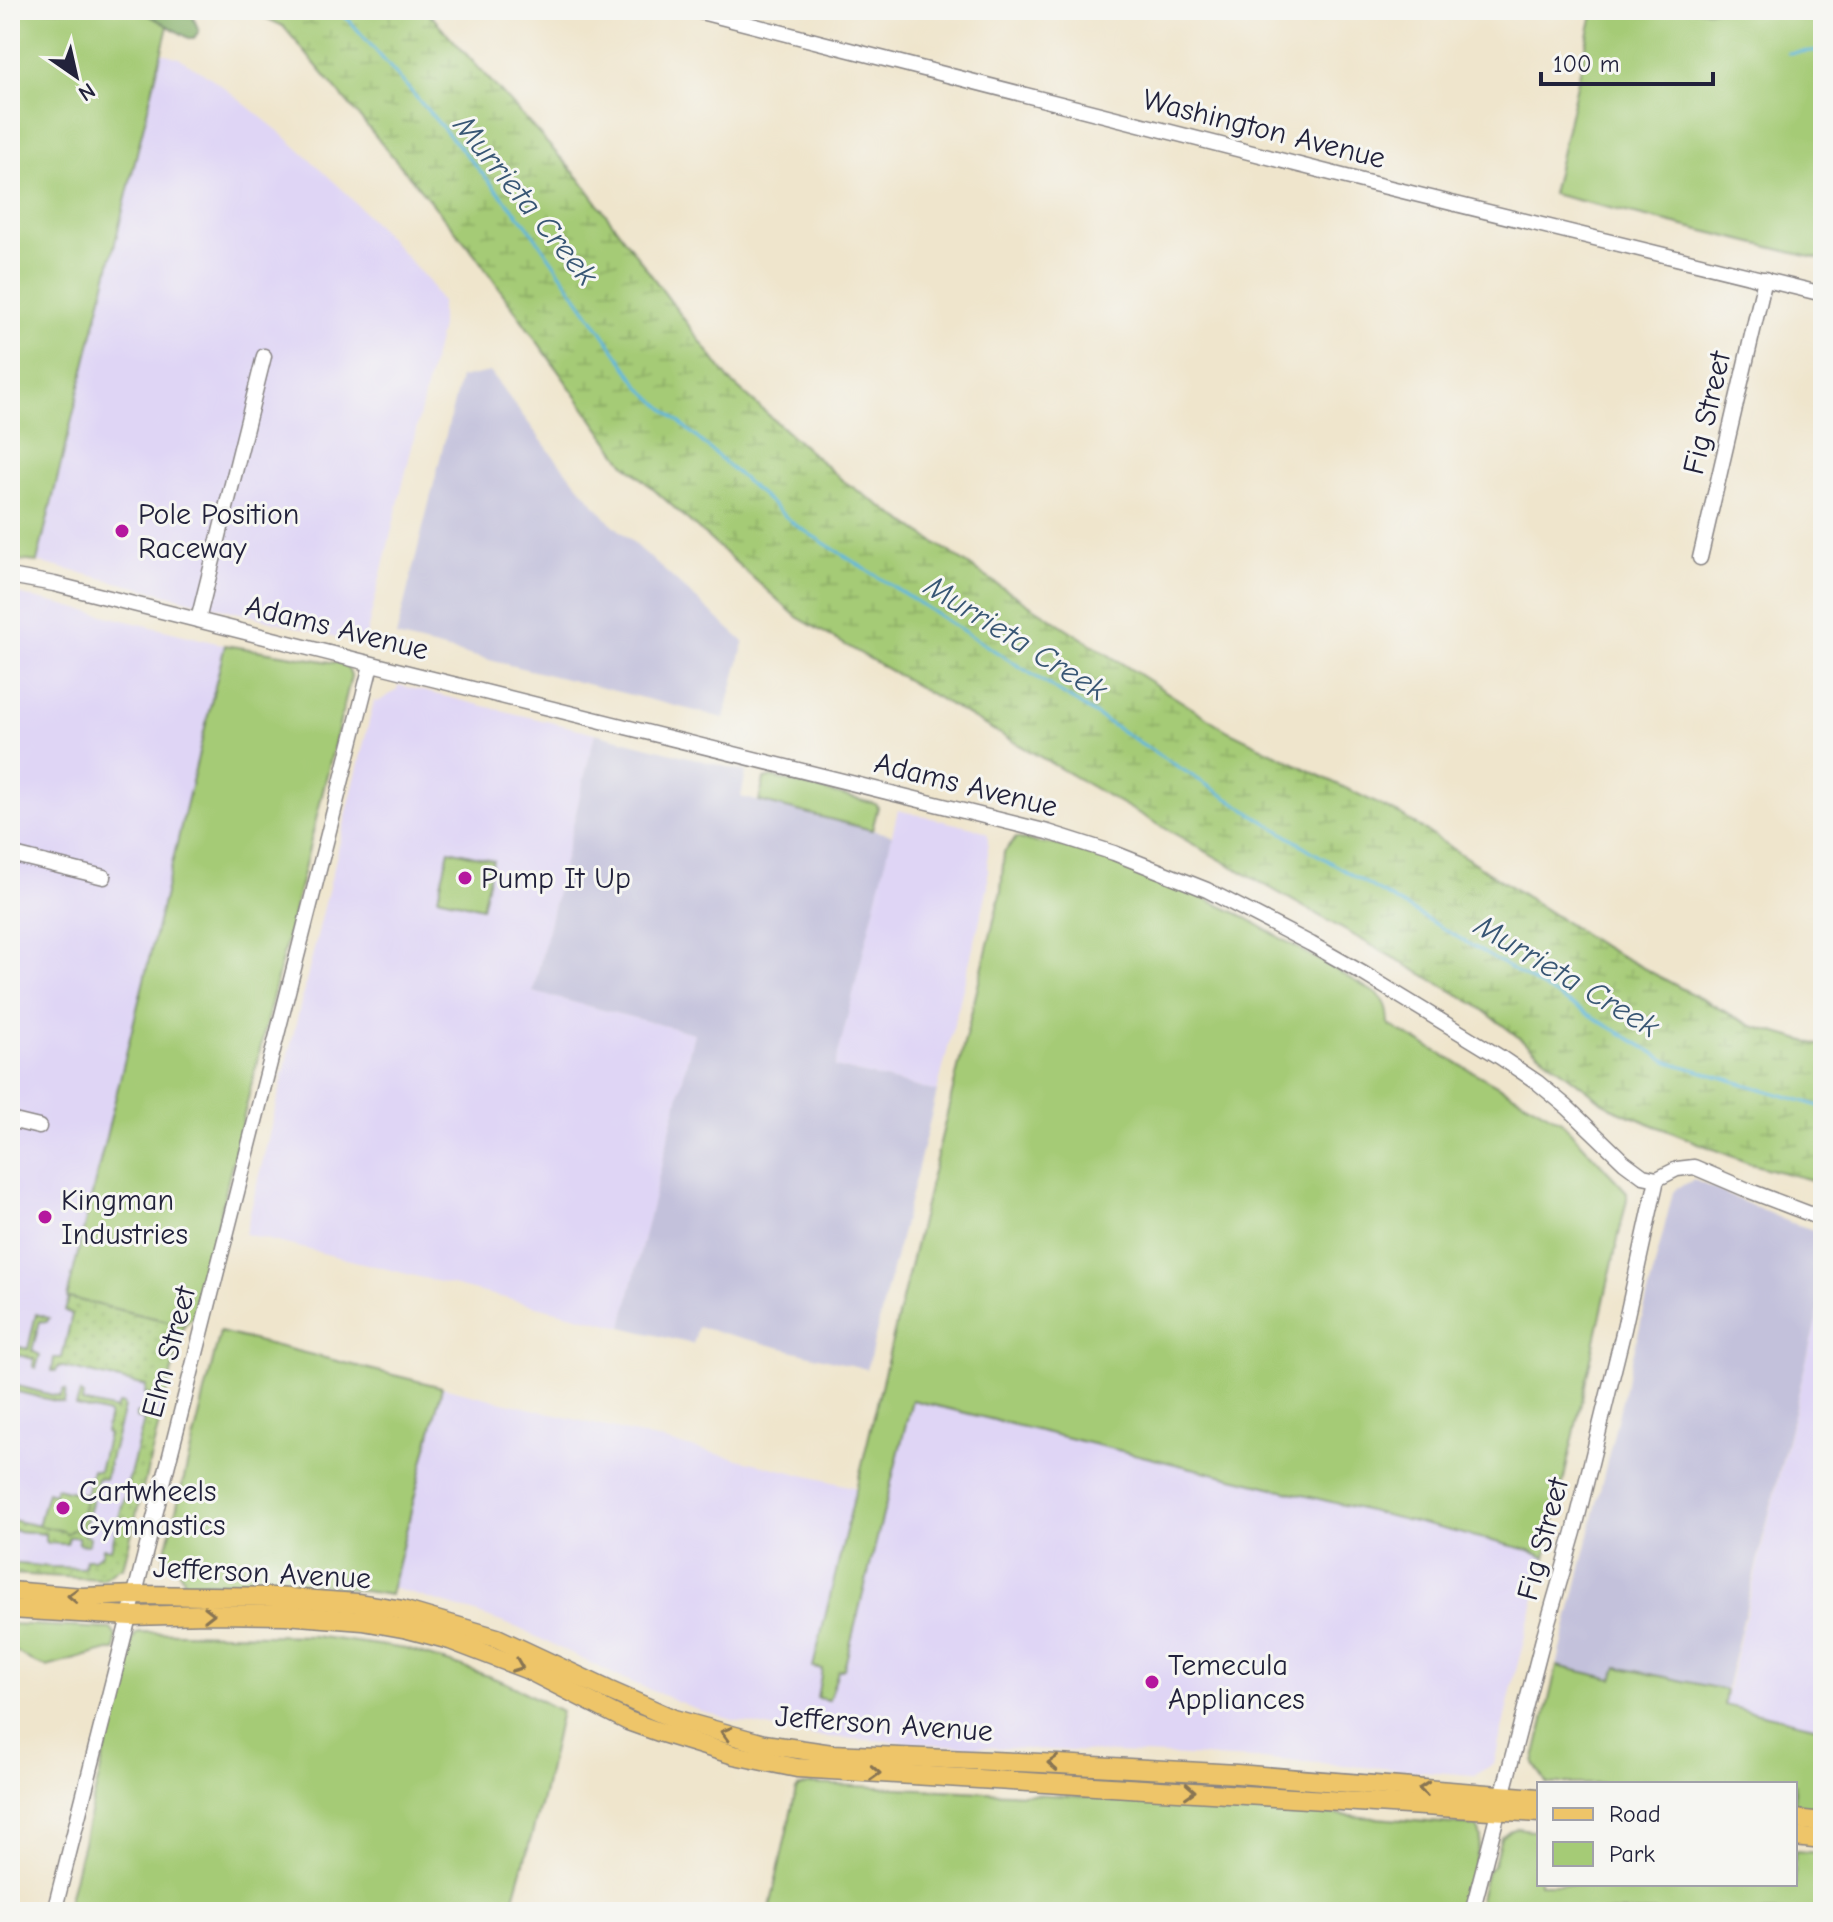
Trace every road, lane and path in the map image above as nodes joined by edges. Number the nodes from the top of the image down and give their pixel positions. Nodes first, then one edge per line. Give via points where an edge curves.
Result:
1 (693, 10) edge
2 (1765, 279) junction
3 (1823, 294) edge
4 (264, 356) dead end
5 (1700, 558) dead end
6 (10, 576) edge
7 (198, 620) junction
8 (371, 665) junction
9 (10, 854) edge
10 (104, 877) dead end
11 (10, 1120) edge
12 (39, 1127) dead end
13 (1657, 1179) junction
14 (1823, 1219) edge
15 (10, 1591) edge
16 (136, 1595) junction
17 (10, 1609) edge
18 (131, 1616) junction
19 (408, 1629) junction
20 (497, 1638) junction
21 (1159, 1769) junction
22 (1063, 1784) junction
23 (1537, 1798) edge
24 (1499, 1803) junction
25 (1537, 1812) edge
26 (1797, 1819) edge
27 (1823, 1822) edge
28 (1797, 1837) edge
29 (1823, 1840) edge
30 (54, 1912) edge
31 (1472, 1912) edge

1 - 2 street, Washington Avenue
2 - 3 street, Washington Avenue
2 - 5 street, Fig Street
4 - 7 street
6 - 7 street, Adams Avenue
7 - 8 street, Adams Avenue
8 - 13 street, Adams Avenue via 1048,832 1161,871 1311,944 1456,1030 1537,1082 1636,1172
8 - 16 street, Elm Street
9 - 10 street
11 - 12 street
13 - 14 street via 1694,1167
13 - 24 street, Fig Street via 1577,1517
16 -> 15 main road, Jefferson Avenue
16 - 18 street, Elm Street
16 - 20 main road, Jefferson Avenue via 357,1603
17 - 18 main road, Jefferson Avenue
18 -> 19 main road, Jefferson Avenue via 298,1616
18 - 30 street, Elm Street
19 - 20 main road via 439,1630 492,1643
19 -> 22 main road, Jefferson Avenue via 526,1669 628,1721 734,1755 797,1768
21 -> 20 main road, Jefferson Avenue via 832,1754 764,1744 674,1719
21 - 22 main road via 1146,1778 1100,1776
24 -> 21 main road, Jefferson Avenue via 1349,1782
22 -> 24 main road, Jefferson Avenue
23 - 24 main road, Jefferson Avenue
24 - 25 main road, Jefferson Avenue
24 - 31 street, Fig Street
26 - 27 main road
28 - 29 main road

